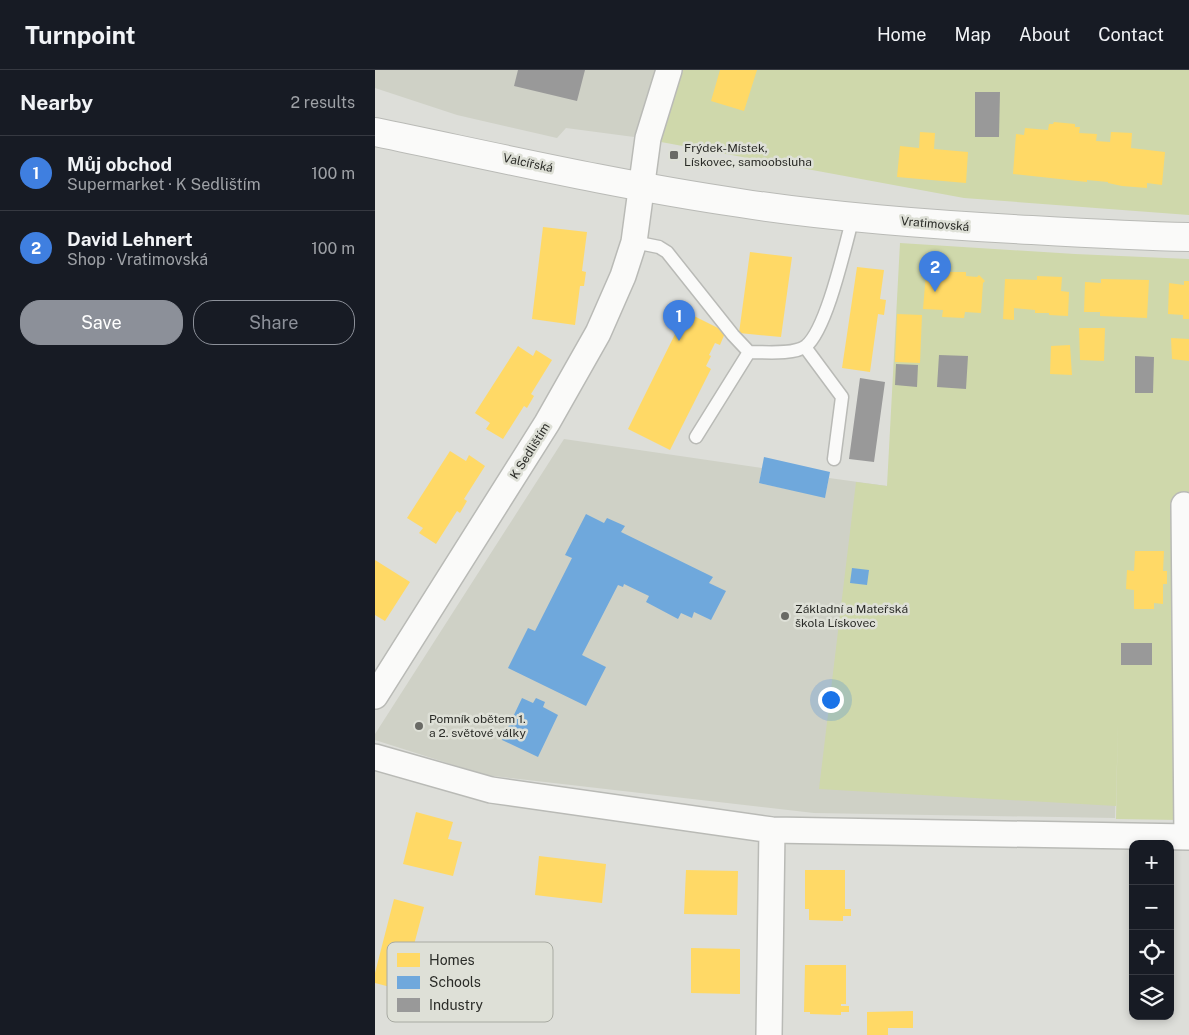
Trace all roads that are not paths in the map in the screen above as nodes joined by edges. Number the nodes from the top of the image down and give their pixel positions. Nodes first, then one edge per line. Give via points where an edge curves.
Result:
1 (669, 70) edge
2 (375, 132) edge
3 (643, 187) junction
4 (682, 194) joint
5 (853, 217) junction
6 (1189, 237) edge
7 (634, 242) junction
8 (805, 347) junction
9 (749, 352) junction
10 (696, 438) dead end
11 (834, 459) dead end
12 (1184, 505) dead end
13 (375, 696) edge
14 (375, 756) edge
15 (772, 830) junction
16 (1188, 837) edge
17 (769, 1035) edge

1 - 3 street, K Sedlištím via 648,138
2 - 3 main road, Valcířská
3 - 4 main road, Valcířská
3 - 7 street, K Sedlištím
4 - 5 main road, Vratimovská
5 - 6 main road, Vratimovská via 974,227
5 - 8 lane via 826,311 818,330
7 - 9 lane via 667,252
7 - 13 street, K Sedlištím via 614,299 572,380
8 - 9 lane via 790,352
8 - 11 lane via 842,397
9 - 10 lane
12 - 16 street
14 - 15 street via 491,790
15 - 16 street
15 - 17 street

